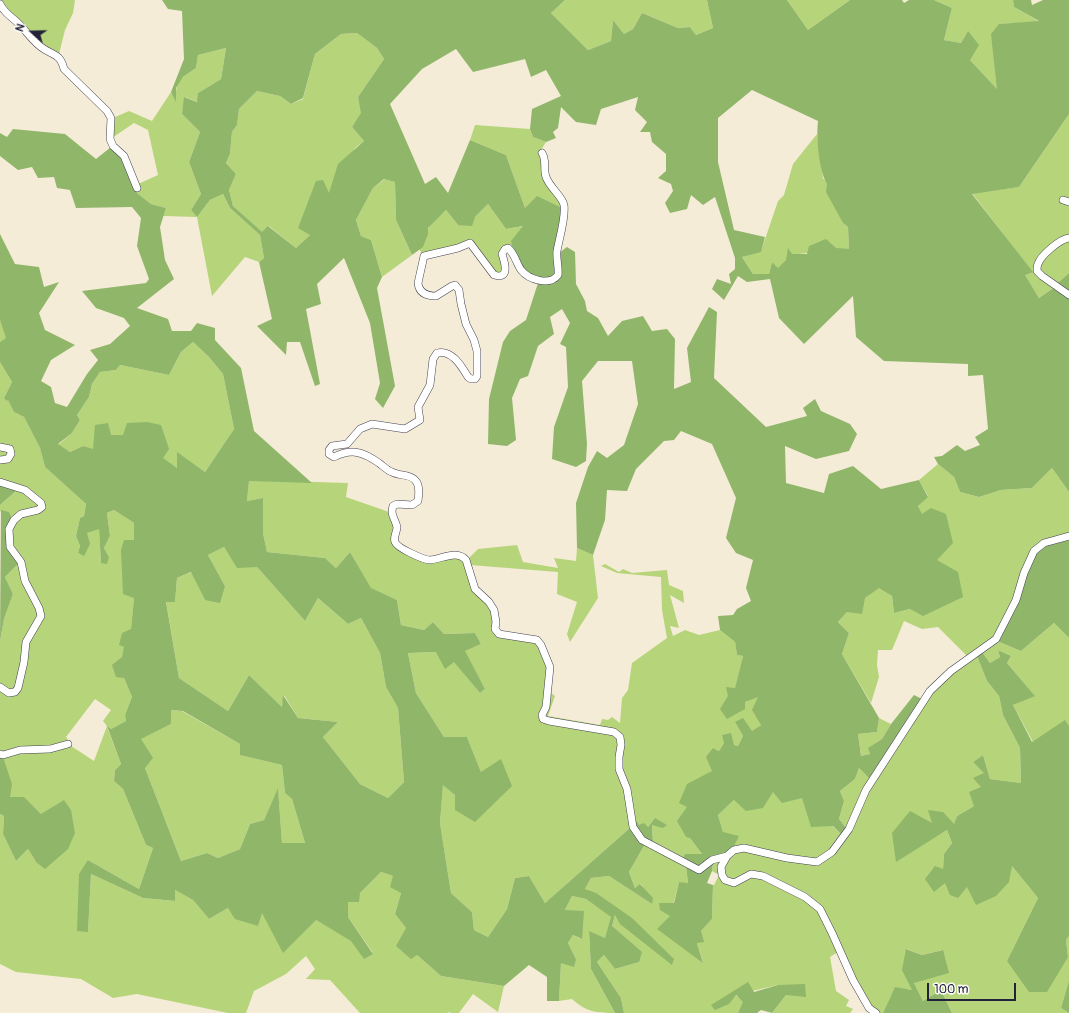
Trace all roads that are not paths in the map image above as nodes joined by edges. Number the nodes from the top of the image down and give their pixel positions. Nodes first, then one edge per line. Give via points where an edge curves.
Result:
1 (0, 4) edge
2 (542, 153) dead end
3 (137, 188) dead end
4 (1069, 238) edge
5 (1069, 295) edge
6 (0, 447) edge
7 (0, 460) edge
8 (0, 482) edge
9 (1069, 536) edge
10 (0, 687) edge
11 (68, 744) dead end
12 (0, 754) edge
13 (727, 856) junction
14 (876, 1013) edge

1 - 3 street via 40,46 58,56 64,69 107,111 111,118 110,139 113,146 124,156
2 - 13 street via 546,176 562,200 564,208 557,252 558,275 555,280 539,281 527,275 521,270 508,248 502,254 505,271 498,276 494,275 470,243 424,256 418,283 421,291 436,296 455,285 459,290 466,324 477,351 477,376 471,379 456,359 437,352 433,359 430,385 418,407 420,420 405,429 372,424 365,426 347,444 332,446 329,454 334,456 344,452 358,452 370,456 392,472 416,481 419,490 418,501 412,505 397,504 391,512 397,528 395,544 429,560 462,556 466,560 475,589 494,610 495,629 499,634 537,640 550,667 543,719 614,732 620,737 620,769 627,789 633,826 642,840 699,870 712,860
4 - 5 street via 1064,238 1052,247 1038,263 1037,270
6 - 7 street via 10,449 11,454 8,458
8 - 10 street via 25,490 41,503 42,507 20,514 9,529 10,547 21,562 25,581 39,608 40,616 26,642 18,688 15,692 9,693
9 - 13 street via 1044,543 1034,552 1016,600 996,639 951,671 930,691 866,790 849,828 832,852 817,862 744,848 734,850
11 - 12 street via 50,749
13 - 14 street via 722,867 724,880 734,883 752,874 763,876 805,897 820,909 852,980 869,1008

